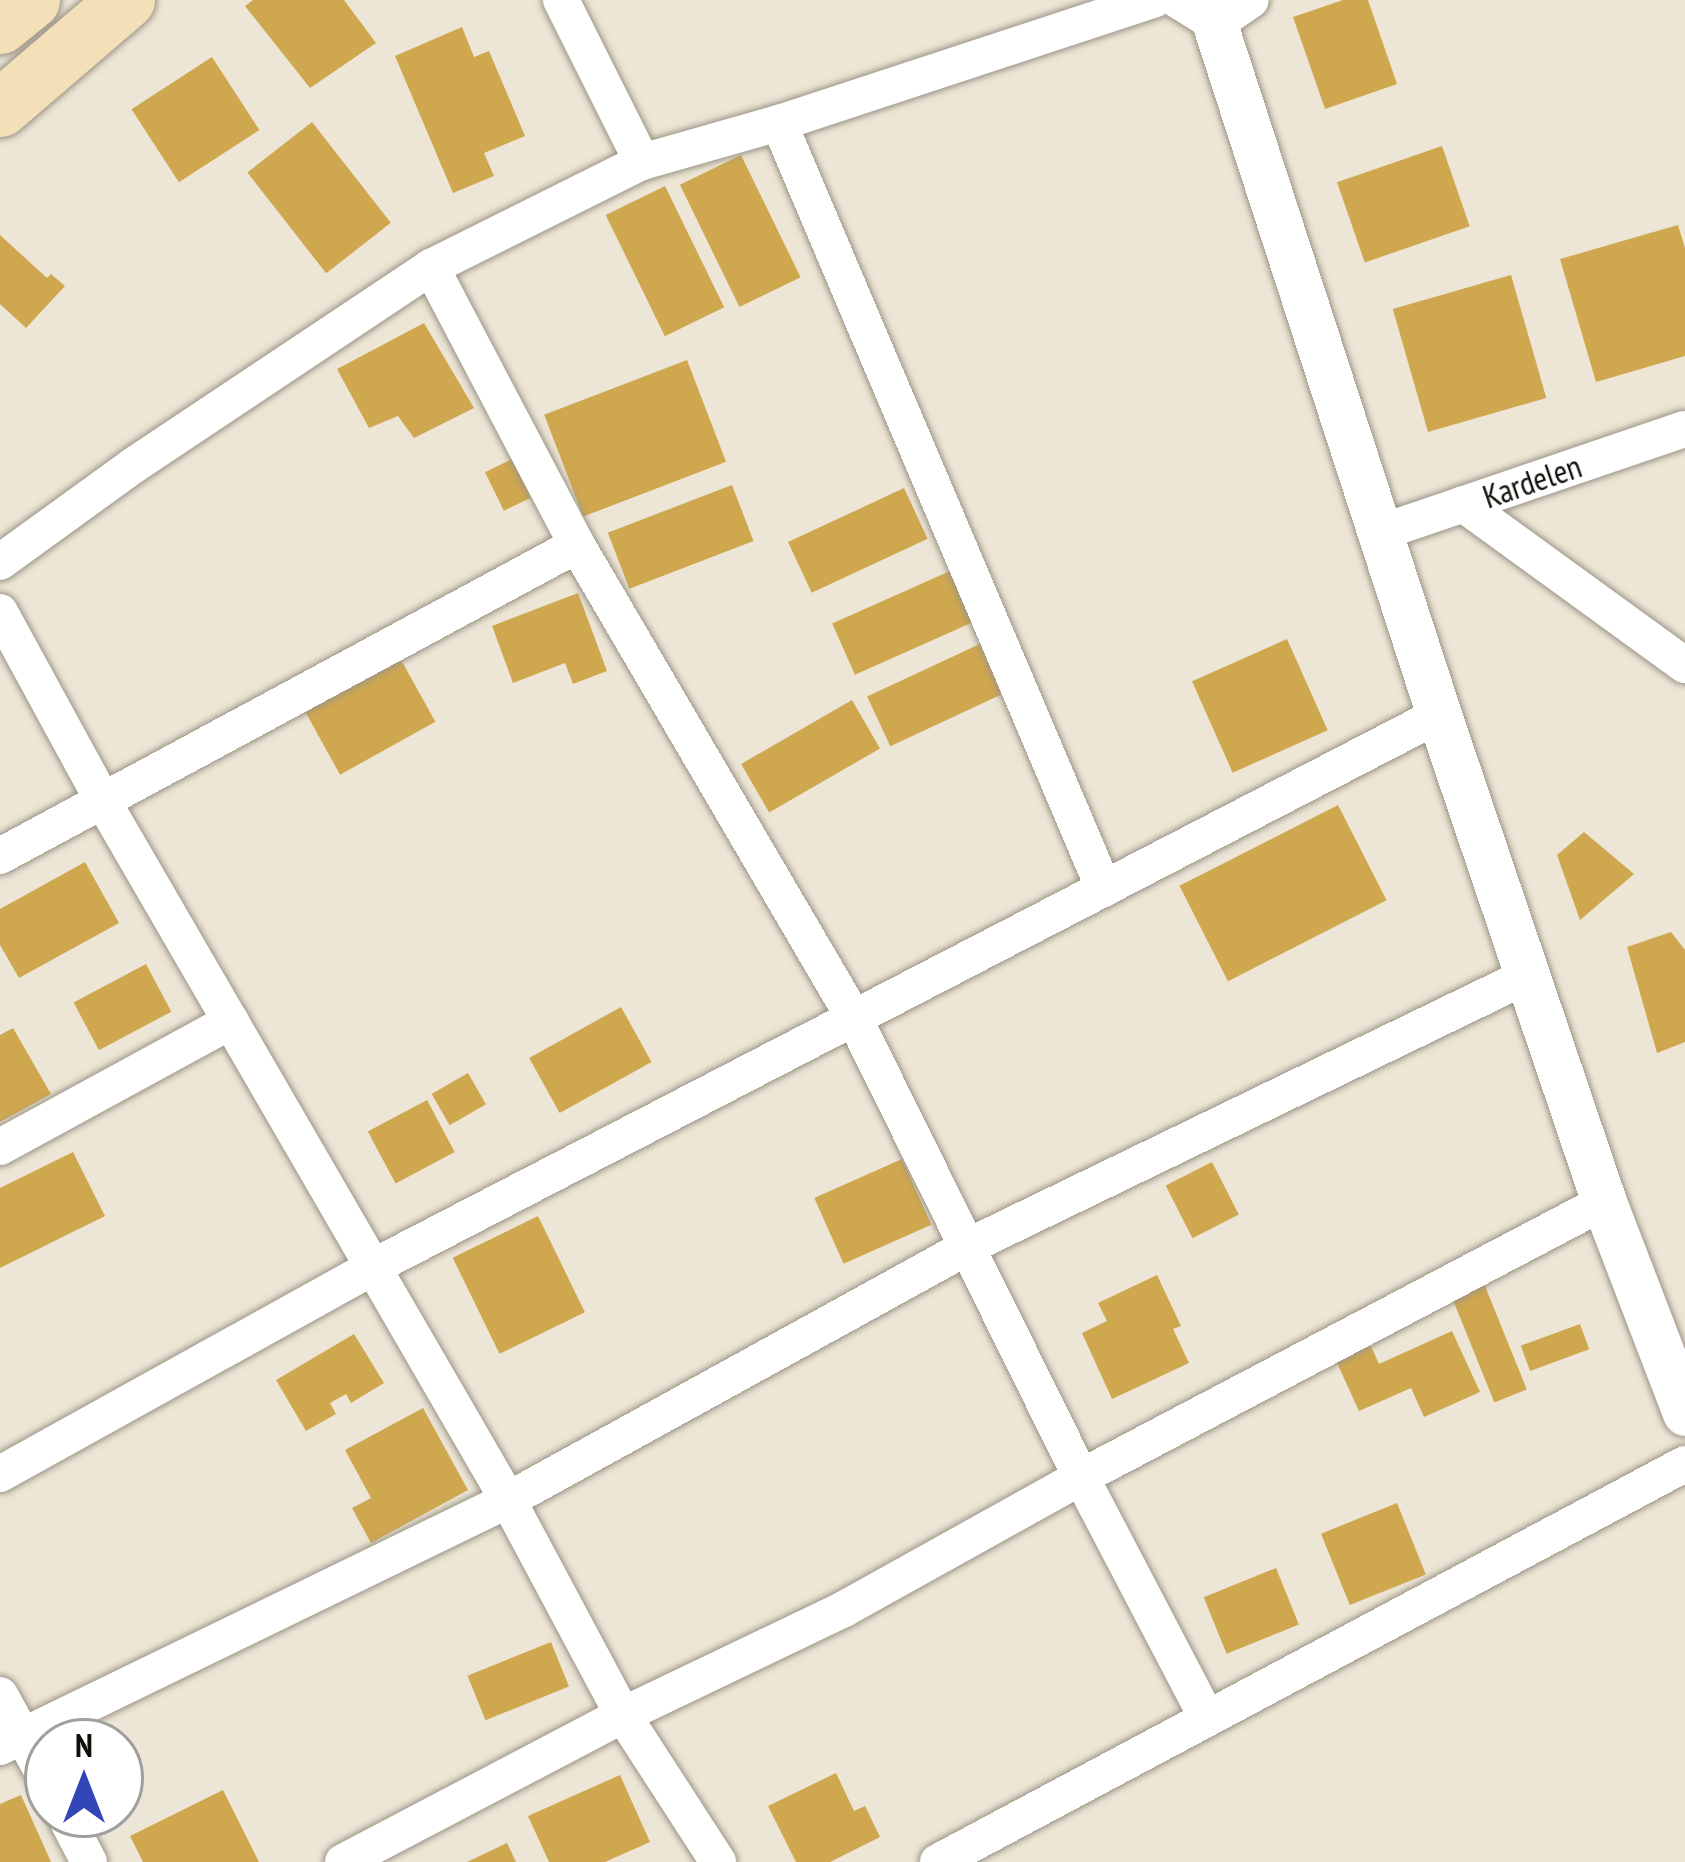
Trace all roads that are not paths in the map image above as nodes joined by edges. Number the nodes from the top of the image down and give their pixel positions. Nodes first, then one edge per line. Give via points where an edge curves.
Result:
1 (32, 0) edge
2 (126, 0) edge
3 (560, 0) edge
4 (1154, 0) edge
5 (1178, 0) edge
6 (1224, 8) edge
7 (0, 25) edge
8 (0, 108) edge
9 (779, 124) junction
10 (642, 162) junction
11 (431, 267) junction
12 (1685, 429) edge
13 (1463, 504) junction
14 (1378, 533) junction
15 (577, 545) junction
16 (0, 562) edge
17 (0, 611) edge
18 (1685, 665) edge
19 (1439, 715) junction
20 (104, 803) junction
21 (0, 856) edge
22 (1104, 889) junction
23 (1531, 974) junction
24 (854, 1018) junction
25 (231, 1021) junction
26 (0, 1148) edge
27 (1604, 1202) junction
28 (971, 1246) junction
29 (373, 1267) junction
30 (1681, 1388) edge
31 (1685, 1464) edge
32 (0, 1474) edge
33 (1081, 1477) junction
34 (508, 1500) junction
35 (0, 1695) edge
36 (623, 1714) junction
37 (1207, 1718) junction
38 (12, 1741) edge
39 (343, 1862) edge
40 (718, 1862) edge
41 (938, 1862) edge

1 - 7 main road
2 - 8 main road
3 - 10 street
4 - 9 street
5 - 6 street
6 - 14 street
9 - 10 street
9 - 22 street
10 - 11 street
11 - 15 street
11 - 16 street
12 - 13 street, Kardelen
13 - 14 street, Kardelen
13 - 18 street
14 - 19 street
15 - 20 street
15 - 24 street
17 - 20 street
19 - 22 street
19 - 23 street
20 - 21 street
20 - 25 street
22 - 24 street
23 - 27 street
23 - 28 street
24 - 28 street
24 - 29 street
25 - 26 street
25 - 29 street
27 - 30 street
27 - 33 street
28 - 33 street
28 - 34 street
29 - 32 street
29 - 34 street
31 - 37 street
33 - 36 street via 844,1609
33 - 37 street
34 - 36 street
34 - 38 street
35 - 38 street
36 - 39 street
36 - 40 street
37 - 41 street

